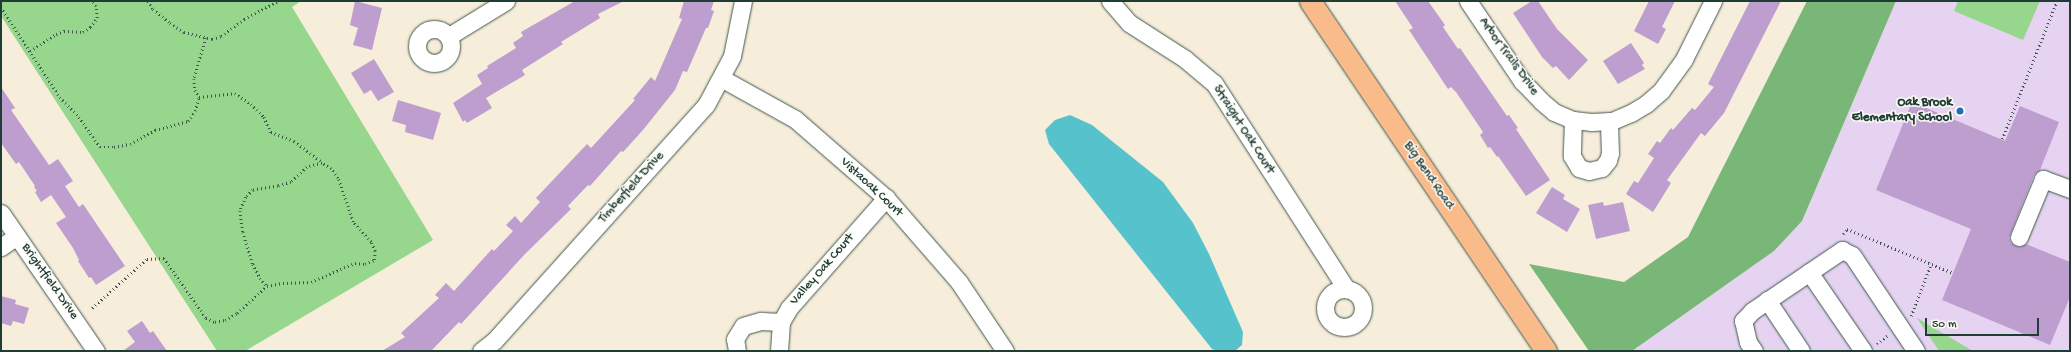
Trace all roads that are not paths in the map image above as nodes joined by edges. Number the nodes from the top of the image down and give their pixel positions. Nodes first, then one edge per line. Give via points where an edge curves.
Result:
1 (506, 1) edge
2 (744, 1) edge
3 (1110, 1) edge
4 (1310, 1) edge
5 (1468, 1) edge
6 (1713, 1) edge
7 (449, 36) dead end
8 (721, 78) junction
9 (1573, 120) junction
10 (1609, 121) junction
11 (2070, 189) edge
12 (886, 198) junction
13 (1, 213) edge
14 (17, 236) junction
15 (2019, 237) dead end
16 (1, 247) edge
17 (1810, 272) junction
18 (1346, 289) dead end
19 (1767, 300) junction
20 (782, 322) junction
21 (492, 348) edge
22 (96, 351) edge
23 (737, 351) edge
24 (779, 351) edge
25 (1005, 351) edge
26 (1546, 351) edge
27 (1754, 351) edge
28 (1801, 351) edge
29 (1863, 351) edge
30 (1916, 351) edge

1 - 7 street
2 - 8 street, Timberfield Drive via 732,56
3 - 18 street, Straight Oak Court via 1129,23 1185,59 1214,83
4 - 26 main road, Big Bend Road
5 - 9 street, Arbor Trails Drive via 1522,81 1554,112
6 - 10 street, Arbor Trails Drive via 1684,59 1661,91 1631,113
8 - 12 street, Vistaoak Court via 794,119
8 - 21 street, Timberfield Drive via 706,105
9 - 10 street, Arbor Trails Drive
9 - 10 street via 1572,156 1579,168 1589,171 1602,168 1608,160
11 - 15 street via 2044,179
12 - 20 street, Valley Oak Court via 794,302
12 - 25 street, Vistaoak Court via 959,282
13 - 14 street, Brightfield Drive
14 - 16 street
14 - 22 street, Brightfield Drive
17 - 19 street
17 - 29 street
17 - 30 street via 1842,250 1852,255
19 - 27 street via 1743,321 1748,342
19 - 28 street
20 - 23 street via 761,321 743,326 735,339
20 - 24 street, Valley Oak Court

